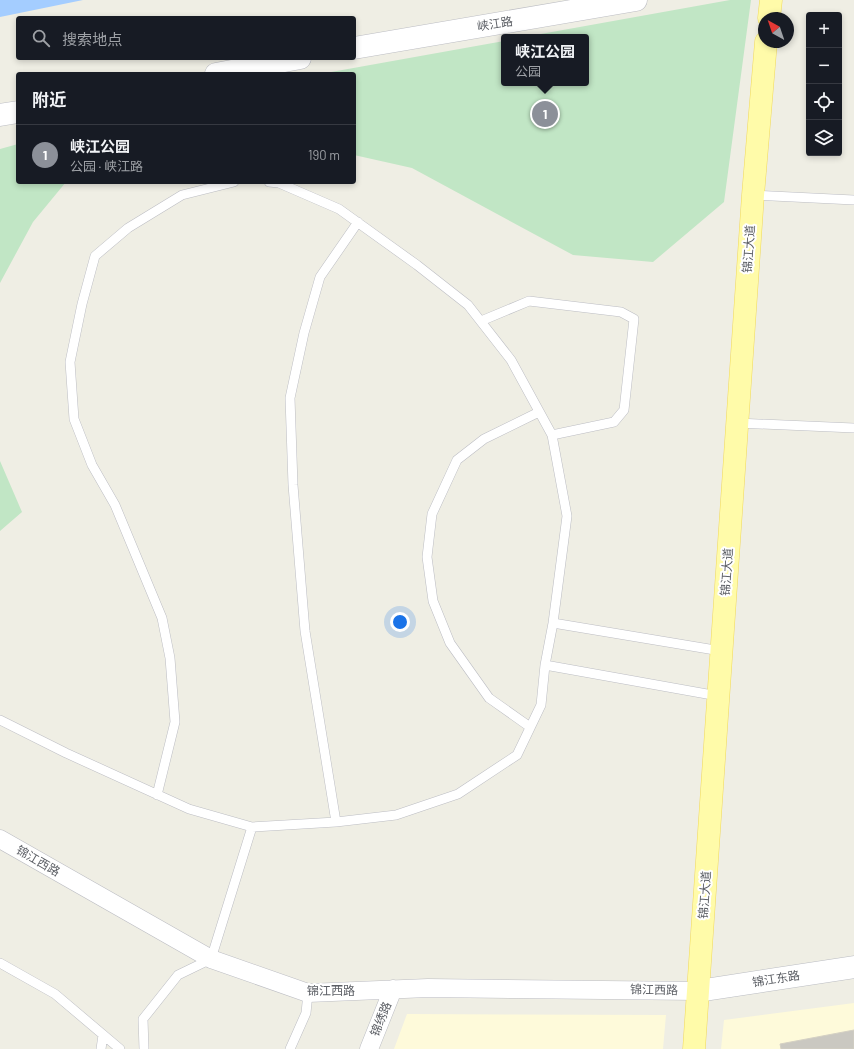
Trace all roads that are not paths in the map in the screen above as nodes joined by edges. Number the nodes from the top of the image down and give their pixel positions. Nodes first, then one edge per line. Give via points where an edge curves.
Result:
1 (636, 0) edge
2 (771, 0) edge
3 (770, 12) edge
4 (356, 48) edge
5 (765, 48) edge
6 (290, 60) edge
7 (226, 72) edge
8 (16, 112) edge
9 (0, 115) edge
10 (226, 184) edge
11 (282, 184) edge
12 (753, 195) junction
13 (854, 200) edge
14 (358, 222) junction
15 (481, 321) junction
16 (539, 412) junction
17 (737, 423) junction
18 (854, 428) edge
19 (552, 435) junction
20 (553, 623) junction
21 (721, 651) junction
22 (545, 664) junction
23 (718, 696) junction
24 (0, 720) edge
25 (530, 727) junction
26 (157, 795) junction
27 (336, 822) junction
28 (252, 827) junction
29 (0, 839) edge
30 (211, 959) junction
31 (0, 963) edge
32 (854, 967) edge
33 (393, 989) junction
34 (698, 991) junction
35 (308, 994) junction
36 (103, 1035) junction
37 (101, 1049) edge
38 (120, 1049) edge
39 (144, 1049) edge
40 (290, 1049) edge
41 (369, 1049) edge
42 (694, 1049) edge

1 - 4 street, 峡江路
2 - 3 main road
5 - 12 main road, 锦江大道
6 - 7 street
8 - 9 street
10 - 26 lane via 182,195 128,228 95,256 70,362 74,419 92,465 116,505 162,618 170,658 175,722
11 - 14 lane via 339,209
12 - 13 lane
12 - 17 main road, 锦江大道
14 - 15 lane via 468,305
14 - 27 lane via 320,277 304,333 290,398 293,485 305,630
15 - 16 lane via 511,360
15 - 19 lane via 529,301 621,312 634,318 624,410 614,422
16 - 19 lane
16 - 25 lane via 484,439 457,460 432,514 427,557 433,601 450,643 489,698
17 - 18 lane
17 - 21 main road, 锦江大道
19 - 20 lane via 567,516
20 - 21 lane
20 - 22 lane
21 - 23 main road, 锦江大道
22 - 23 lane
22 - 25 lane via 541,705
23 - 34 main road, 锦江大道
24 - 26 lane
25 - 27 lane via 517,754 458,794 396,815
26 - 28 lane via 189,809
27 - 28 lane
28 - 30 lane
29 - 30 street, 锦江西路
30 - 35 street, 锦江西路
30 - 39 lane via 178,975 143,1019
31 - 36 lane via 55,994
32 - 34 street, 锦江东路
33 - 34 street, 锦江西路
33 - 35 street, 锦江西路
33 - 41 street, 锦绣路
34 - 42 main road, 锦江大道
35 - 40 lane via 306,1014
36 - 37 lane
36 - 38 lane

